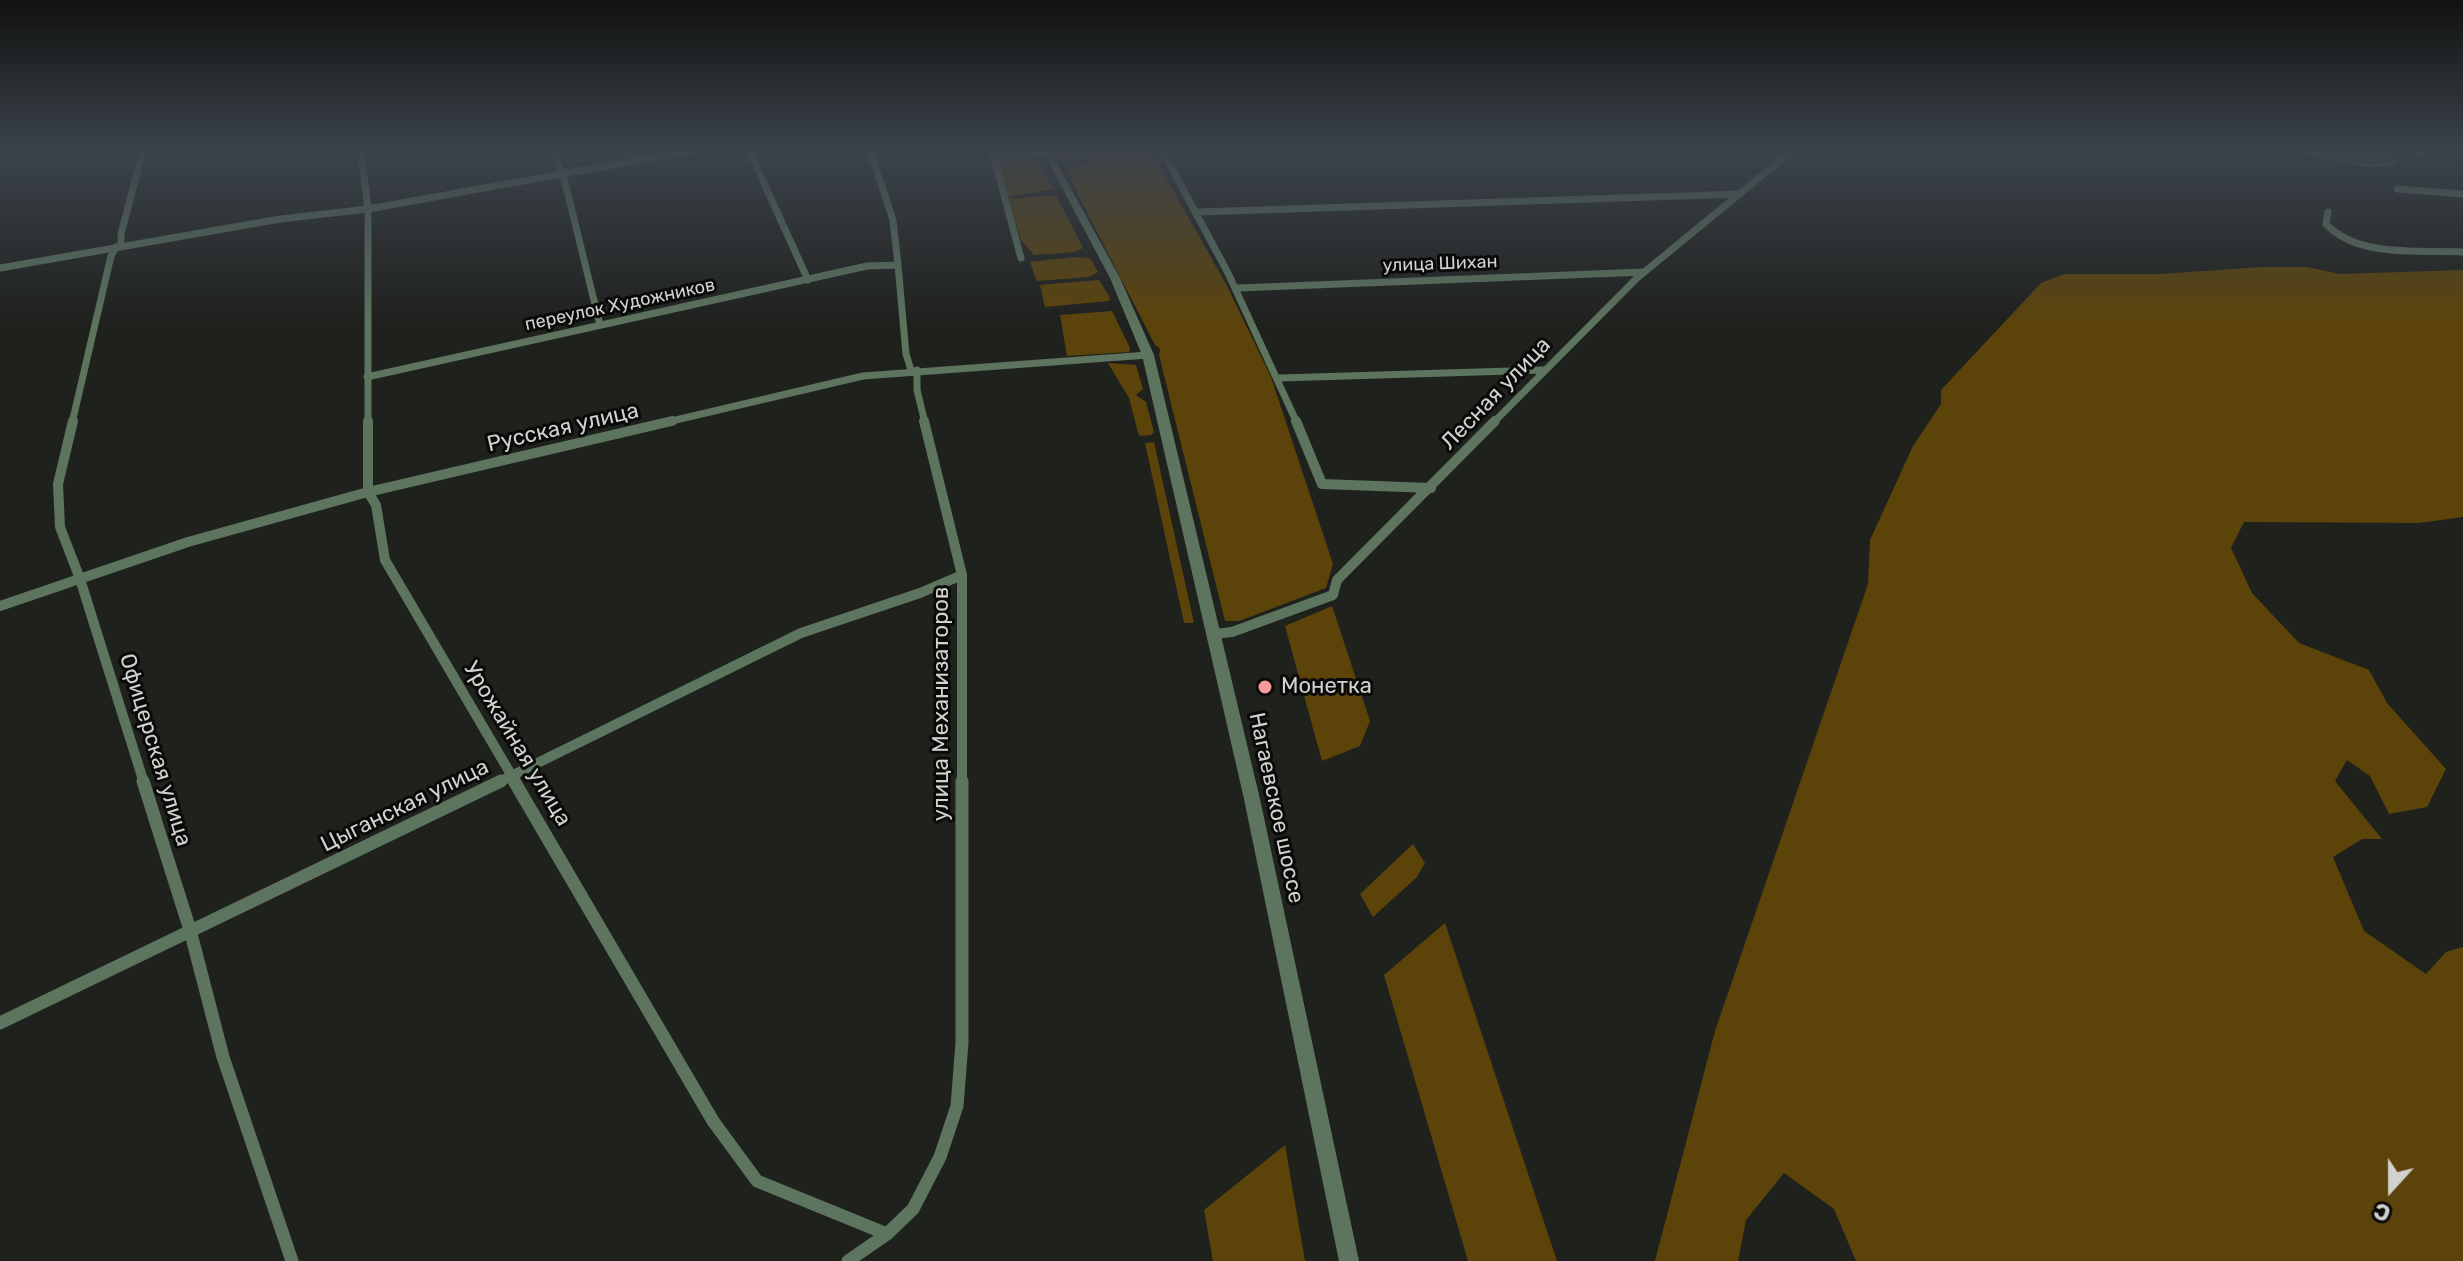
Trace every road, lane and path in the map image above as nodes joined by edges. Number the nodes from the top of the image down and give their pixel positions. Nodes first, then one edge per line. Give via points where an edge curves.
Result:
1 (128, 209) edge
2 (368, 209) joint
3 (572, 209) edge
4 (776, 209) edge
5 (889, 209) edge
6 (1008, 209) edge
7 (1080, 209) edge
8 (1196, 209) edge
9 (1293, 209) edge
10 (1722, 209) edge
11 (1198, 212) junction
12 (2328, 212) dead end
13 (119, 246) junction
14 (2463, 252) edge
15 (1021, 258) dead end
16 (898, 265) junction
17 (0, 268) edge
18 (1644, 272) junction
19 (808, 280) junction
20 (1238, 288) junction
21 (600, 325) junction
22 (1148, 355) junction
23 (914, 370) junction
24 (1544, 370) junction
25 (367, 377) junction
26 (1280, 378) junction
27 (1431, 488) junction
28 (368, 492) junction
29 (962, 575) junction
30 (80, 579) junction
31 (0, 606) edge
32 (1215, 634) junction
33 (513, 775) junction
34 (190, 930) junction
35 (0, 1023) edge
36 (887, 1234) junction
37 (292, 1261) edge
38 (848, 1261) edge
39 (1349, 1261) edge

1 - 13 street, Офицерская улица
2 - 13 street
2 - 25 street, Урожайная улица
3 - 21 street
4 - 19 street
5 - 16 street, улица Механизаторов
6 - 15 street
7 - 22 street, Нагаевское шоссе
8 - 11 street
9 - 11 street
10 - 18 street, Лесная улица
11 - 20 street
12 - 14 street via 2326,224 2332,234 2354,243
13 - 17 street
13 - 30 street, Офицерская улица via 111,256 58,484 60,527
16 - 19 street, переулок Художников
16 - 23 street, улица Механизаторов via 906,354
18 - 20 street, улица Шихан
18 - 24 street, Лесная улица
19 - 21 street, переулок Художников
20 - 26 street
21 - 25 street, переулок Художников
22 - 23 street, Русская улица
22 - 32 street, Нагаевское шоссе
23 - 28 street, Русская улица via 863,376
23 - 29 street, улица Механизаторов
24 - 26 street
24 - 27 street, Лесная улица
25 - 28 street, Урожайная улица
26 - 27 street via 1322,484
27 - 32 street, Лесная улица via 1337,580 1333,595
28 - 30 street, Русская улица via 188,542
28 - 33 street, Урожайная улица via 376,505 385,560
29 - 33 street, Цыганская улица via 801,633
29 - 36 street, улица Механизаторов via 962,1043 957,1106 940,1157 913,1209
30 - 31 street, Русская улица
30 - 34 street, Офицерская улица
32 - 39 street, Нагаевское шоссе
33 - 34 street, Цыганская улица
33 - 36 street, Урожайная улица via 713,1121 757,1181
34 - 35 street, Цыганская улица
34 - 37 street, Офицерская улица via 223,1057
36 - 38 street, улица Механизаторов

